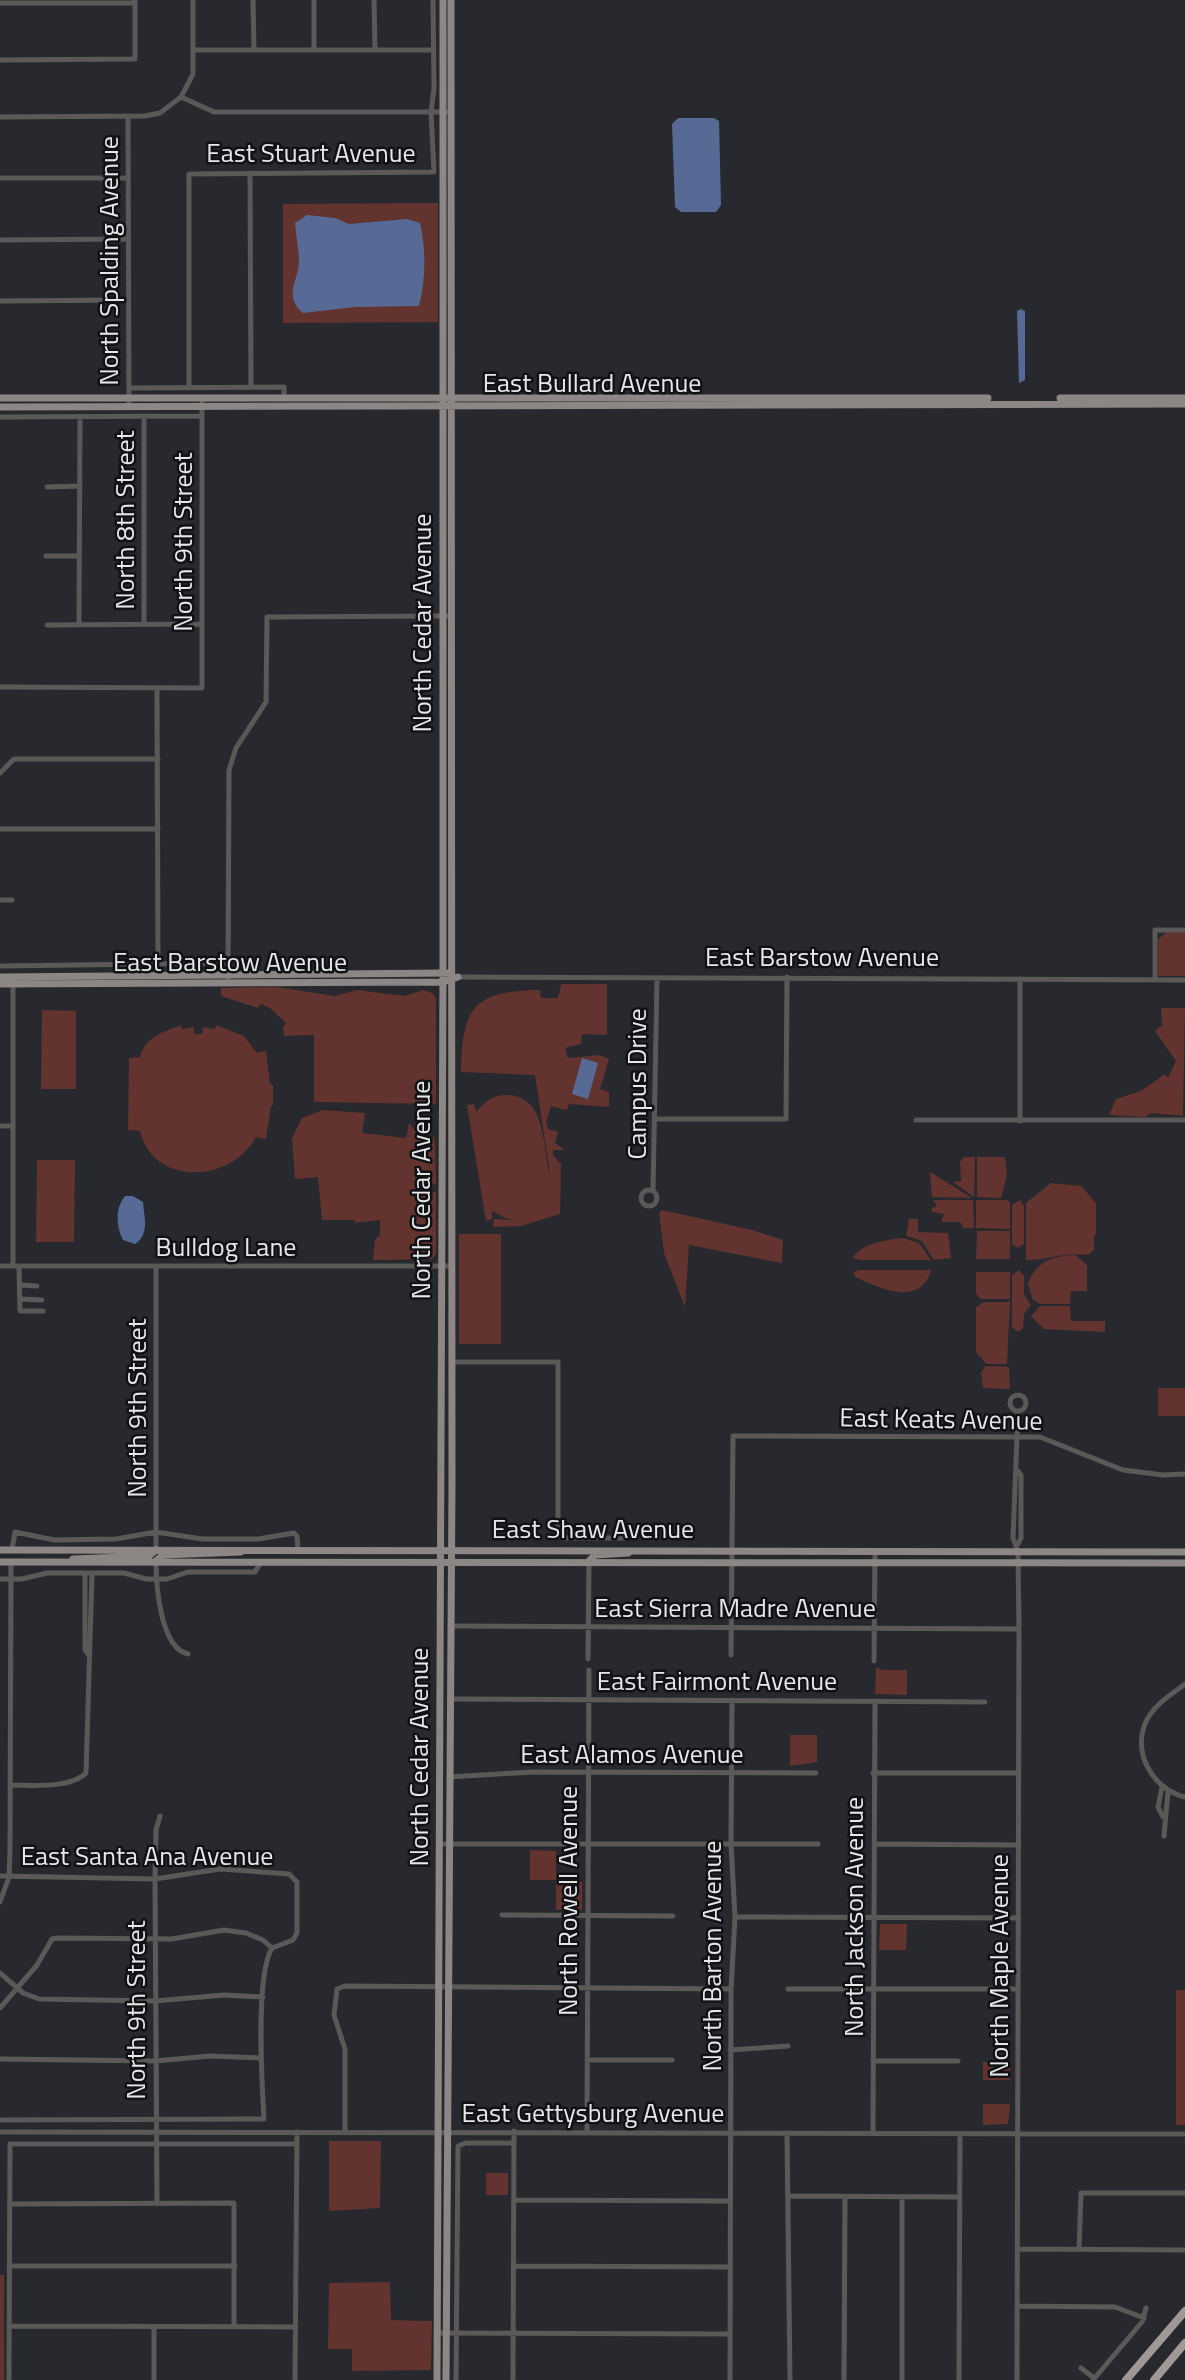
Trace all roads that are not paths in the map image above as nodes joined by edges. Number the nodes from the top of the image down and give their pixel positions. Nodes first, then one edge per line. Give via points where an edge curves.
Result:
1 (193, 0) edge
2 (253, 0) edge
3 (314, 0) edge
4 (374, 0) edge
5 (433, 0) edge
6 (443, 0) edge
7 (451, 0) edge
8 (78, 1) edge
9 (135, 1) edge
10 (0, 3) edge
11 (193, 50) junction
12 (254, 50) junction
13 (314, 50) junction
14 (375, 50) junction
15 (433, 50) junction
16 (0, 60) edge
17 (181, 97) junction
18 (431, 112) junction
19 (447, 112) junction
20 (128, 116) junction
21 (0, 117) edge
22 (250, 173) junction
23 (0, 178) edge
24 (128, 178) junction
25 (128, 239) junction
26 (0, 240) edge
27 (128, 300) junction
28 (0, 301) edge
29 (251, 387) junction
30 (129, 388) junction
31 (190, 388) junction
32 (129, 397) junction
33 (284, 397) junction
34 (0, 398) edge
35 (1185, 398) edge
36 (448, 400) junction
37 (202, 401) junction
38 (1185, 404) edge
39 (129, 406) junction
40 (0, 407) edge
41 (80, 416) junction
42 (144, 416) junction
43 (202, 416) junction
44 (0, 417) edge
45 (47, 486) dead end
46 (79, 486) junction
47 (46, 556) dead end
48 (79, 556) junction
49 (448, 616) junction
50 (144, 624) junction
51 (202, 624) junction
52 (47, 625) dead end
53 (79, 625) junction
54 (0, 687) edge
55 (158, 688) junction
56 (443, 710) junction
57 (158, 759) junction
58 (0, 772) edge
59 (452, 777) junction
60 (0, 829) edge
61 (158, 829) junction
62 (0, 900) edge
63 (12, 900) dead end
64 (1185, 930) edge
65 (228, 963) junction
66 (158, 965) junction
67 (0, 966) edge
68 (0, 976) edge
69 (787, 977) junction
70 (450, 978) junction
71 (657, 978) junction
72 (228, 979) junction
73 (1020, 979) junction
74 (13, 980) junction
75 (1155, 980) junction
76 (1185, 980) edge
77 (0, 985) edge
78 (656, 1119) junction
79 (916, 1120) dead end
80 (1185, 1120) edge
81 (1020, 1121) junction
82 (0, 1126) edge
83 (12, 1126) junction
84 (653, 1190) dead end
85 (0, 1266) edge
86 (16, 1266) junction
87 (156, 1266) junction
88 (442, 1266) junction
89 (451, 1266) junction
90 (20, 1285) junction
91 (37, 1286) dead end
92 (20, 1299) junction
93 (42, 1300) dead end
94 (43, 1311) dead end
95 (451, 1362) junction
96 (1018, 1411) dead end
97 (442, 1413) junction
98 (451, 1432) junction
99 (442, 1437) junction
100 (1018, 1437) junction
101 (1185, 1474) edge
102 (452, 1485) junction
103 (636, 1531) dead end
104 (156, 1532) junction
105 (1018, 1548) junction
106 (252, 1549) junction
107 (440, 1549) junction
108 (451, 1549) junction
109 (0, 1550) edge
110 (12, 1550) junction
111 (156, 1550) junction
112 (298, 1550) junction
113 (642, 1550) junction
114 (732, 1550) junction
115 (875, 1551) junction
116 (1185, 1552) edge
117 (63, 1561) junction
118 (156, 1561) junction
119 (261, 1561) junction
120 (440, 1561) junction
121 (451, 1561) junction
122 (589, 1561) junction
123 (0, 1562) edge
124 (11, 1562) junction
125 (732, 1562) junction
126 (875, 1562) junction
127 (1018, 1563) junction
128 (1185, 1563) edge
129 (88, 1573) junction
130 (0, 1579) edge
131 (11, 1579) junction
132 (156, 1579) junction
133 (450, 1626) junction
134 (589, 1627) junction
135 (732, 1628) junction
136 (874, 1628) junction
137 (1019, 1629) junction
138 (440, 1636) junction
139 (188, 1654) dead end
140 (731, 1656) dead end
141 (589, 1659) dead end
142 (874, 1661) dead end
143 (589, 1670) dead end
144 (440, 1674) junction
145 (450, 1682) junction
146 (1185, 1684) edge
147 (441, 1698) junction
148 (450, 1699) junction
149 (588, 1699) junction
150 (732, 1700) junction
151 (875, 1701) junction
152 (985, 1702) dead end
153 (450, 1715) junction
154 (732, 1772) junction
155 (816, 1773) dead end
156 (873, 1773) junction
157 (1018, 1773) junction
158 (588, 1774) junction
159 (449, 1777) junction
160 (11, 1785) junction
161 (1161, 1787) junction
162 (1168, 1791) junction
163 (1185, 1797) edge
164 (160, 1816) dead end
165 (1164, 1818) junction
166 (1164, 1836) dead end
167 (588, 1843) junction
168 (444, 1844) junction
169 (731, 1844) junction
170 (818, 1844) dead end
171 (874, 1844) junction
172 (1019, 1845) junction
173 (0, 1876) edge
174 (9, 1877) junction
175 (155, 1879) junction
176 (0, 1902) edge
177 (502, 1915) dead end
178 (588, 1916) junction
179 (673, 1916) dead end
180 (735, 1917) junction
181 (873, 1917) junction
182 (1018, 1918) junction
183 (155, 1940) junction
184 (272, 1948) junction
185 (0, 1973) edge
186 (444, 1987) junction
187 (587, 1987) junction
188 (18, 1988) junction
189 (731, 1989) junction
190 (788, 1989) dead end
191 (874, 1989) junction
192 (1018, 1989) junction
193 (263, 1997) junction
194 (155, 2001) junction
195 (0, 2008) edge
196 (788, 2046) dead end
197 (730, 2050) junction
198 (260, 2058) junction
199 (0, 2059) edge
200 (587, 2060) junction
201 (672, 2060) dead end
202 (155, 2061) junction
203 (873, 2061) junction
204 (958, 2062) dead end
205 (0, 2120) edge
206 (156, 2120) junction
207 (157, 2131) junction
208 (443, 2131) junction
209 (514, 2131) junction
210 (0, 2132) edge
211 (297, 2132) junction
212 (587, 2132) junction
213 (730, 2132) junction
214 (345, 2133) junction
215 (788, 2133) junction
216 (873, 2133) junction
217 (960, 2133) junction
218 (1018, 2133) junction
219 (1185, 2134) edge
220 (514, 2143) junction
221 (157, 2144) junction
222 (297, 2144) junction
223 (1185, 2193) edge
224 (788, 2196) junction
225 (845, 2197) junction
226 (902, 2197) junction
227 (959, 2197) junction
228 (514, 2200) junction
229 (730, 2201) junction
230 (10, 2204) junction
231 (156, 2204) junction
232 (439, 2214) junction
233 (447, 2242) junction
234 (1018, 2249) junction
235 (1079, 2249) junction
236 (1185, 2250) edge
237 (9, 2266) junction
238 (235, 2266) junction
239 (514, 2266) junction
240 (730, 2267) junction
241 (1017, 2306) junction
242 (1146, 2308) dead end
243 (1185, 2311) edge
244 (1144, 2318) junction
245 (9, 2326) junction
246 (234, 2326) junction
247 (154, 2327) junction
248 (296, 2327) junction
249 (442, 2333) junction
250 (456, 2333) junction
251 (513, 2333) junction
252 (730, 2334) junction
253 (1185, 2343) edge
254 (1081, 2368) dead end
255 (1093, 2379) edge
256 (9, 2380) edge
257 (154, 2380) edge
258 (295, 2380) edge
259 (438, 2380) edge
260 (446, 2380) edge
261 (456, 2380) edge
262 (513, 2380) edge
263 (730, 2380) edge
264 (790, 2380) edge
265 (845, 2380) edge
266 (902, 2380) edge
267 (958, 2380) edge
268 (1017, 2380) edge
269 (1126, 2380) edge
270 (1154, 2380) edge

1 - 11 street
2 - 12 street
3 - 13 street
4 - 14 street
5 - 15 street
6 - 19 main road, North Cedar Avenue
7 - 19 main road, North Cedar Avenue
8 - 9 street
8 - 10 street
9 - 16 street via 135,60
11 - 12 street
11 - 17 street via 193,74
12 - 13 street
13 - 14 street
14 - 15 street
15 - 18 street
17 - 18 street via 214,112
17 - 20 street via 160,113
18 - 19 street
18 - 22 street, East Stuart Avenue via 434,172
19 - 36 main road, North Cedar Avenue
20 - 21 street
20 - 24 street, North Spalding Avenue
22 - 29 street
22 - 31 street, East Stuart Avenue via 189,174
23 - 24 street
24 - 25 street, North Spalding Avenue
25 - 26 street
25 - 27 street, North Spalding Avenue
27 - 28 street
27 - 30 street, North Spalding Avenue
29 - 31 street
29 - 33 street via 284,387
30 - 31 street
30 - 32 street, North Spalding Avenue
32 - 34 main road, East Bullard Avenue
32 - 37 main road, East Bullard Avenue
32 - 39 street, North Spalding Avenue
33 - 36 main road, East Bullard Avenue
33 - 37 main road, East Bullard Avenue
35 - 36 main road, East Bullard Avenue
36 - 37 main road, East Bullard Avenue
36 - 38 main road, East Bullard Avenue
36 - 49 main road, North Cedar Avenue
37 - 39 main road, East Bullard Avenue
37 - 43 street, North 9th Street
39 - 40 main road, East Bullard Avenue
41 - 42 street
41 - 44 street
41 - 46 street
42 - 43 street
42 - 50 street, North 8th Street
43 - 51 street, North 9th Street
45 - 46 street
46 - 48 street
47 - 48 street
48 - 53 street
49 - 56 main road, North Cedar Avenue
49 - 59 main road, North Cedar Avenue
49 - 65 street via 267,617 266,702 236,748 229,770
50 - 51 street
50 - 53 street
51 - 55 street, North 9th Street via 202,688
52 - 53 street
54 - 55 street
55 - 57 street
56 - 59 main road
56 - 70 main road, North Cedar Avenue
57 - 58 street via 9,760
57 - 61 street
59 - 70 main road, North Cedar Avenue
60 - 61 street
61 - 66 street
62 - 63 street
64 - 75 street via 1155,930
65 - 66 street
65 - 72 street
66 - 67 street
68 - 74 main road, East Barstow Avenue
69 - 71 street, East Barstow Avenue
69 - 73 street, East Barstow Avenue
69 - 78 street via 786,1119
70 - 71 street, East Barstow Avenue
70 - 72 main road, East Barstow Avenue
70 - 88 main road, North Cedar Avenue
70 - 89 main road, North Cedar Avenue
71 - 78 street, Campus Drive
72 - 74 main road, East Barstow Avenue
73 - 75 street, East Barstow Avenue
73 - 81 street
74 - 77 main road, East Barstow Avenue
74 - 83 street
75 - 76 street, East Barstow Avenue
78 - 84 street, Campus Drive
79 - 81 street
80 - 81 street
82 - 83 street
83 - 86 street
85 - 86 street, Bulldog Lane
86 - 87 street, Bulldog Lane
86 - 90 street
87 - 88 street, Bulldog Lane
87 - 104 street, North 9th Street
88 - 89 street, Bulldog Lane
88 - 97 main road, North Cedar Avenue
89 - 95 main road, North Cedar Avenue
90 - 91 street
90 - 92 street
92 - 93 street
92 - 94 street via 20,1311
95 - 98 main road, North Cedar Avenue
95 - 103 street via 558,1362 558,1533 562,1538 625,1538
96 - 100 street, North Maple Avenue
97 - 98 main road
97 - 99 main road, North Cedar Avenue
98 - 102 main road, North Cedar Avenue
99 - 102 main road
99 - 107 main road, North Cedar Avenue
100 - 101 street, East Keats Avenue via 1051,1439 1124,1470
100 - 105 street, North Maple Avenue via 1013,1538
100 - 114 street, East Keats Avenue via 733,1436
102 - 108 main road, North Cedar Avenue
104 - 110 street via 116,1539 54,1540 15,1532
104 - 111 street, North 9th Street
104 - 112 street via 202,1539 258,1539 293,1533
105 - 115 main road, East Shaw Avenue
105 - 116 main road, East Shaw Avenue
105 - 127 street, North Maple Avenue
106 - 111 main road, East Shaw Avenue
106 - 112 main road, East Shaw Avenue
106 - 118 main road via 230,1555 163,1555
107 - 108 main road, East Shaw Avenue
107 - 112 main road, East Shaw Avenue
107 - 120 main road, North Cedar Avenue
108 - 113 main road, East Shaw Avenue
108 - 121 main road, North Cedar Avenue
109 - 110 main road, East Shaw Avenue
110 - 111 main road, East Shaw Avenue
111 - 117 main road via 149,1556 85,1556
113 - 114 main road, East Shaw Avenue
113 - 122 main road via 595,1555
114 - 115 main road, East Shaw Avenue
114 - 125 street
115 - 126 street
117 - 118 main road, East Shaw Avenue
117 - 124 main road, East Shaw Avenue
118 - 119 main road, East Shaw Avenue
118 - 132 street
119 - 120 main road, East Shaw Avenue
119 - 132 street via 255,1572 188,1572
120 - 121 main road, East Shaw Avenue
120 - 138 main road, North Cedar Avenue
121 - 122 main road, East Shaw Avenue
121 - 133 main road, North Cedar Avenue
122 - 125 main road, East Shaw Avenue
122 - 134 street
123 - 124 main road, East Shaw Avenue
124 - 131 street
125 - 126 main road, East Shaw Avenue
125 - 135 street
126 - 127 main road, East Shaw Avenue
126 - 136 street
127 - 128 main road, East Shaw Avenue
127 - 137 street, North Maple Avenue
129 - 131 street
129 - 132 street
129 - 160 street via 92,1650 88,1654 84,1776 44,1785
130 - 131 street
131 - 160 street
132 - 139 street via 157,1598 172,1640 178,1650
133 - 134 street, East Sierra Madre Avenue
133 - 145 main road, North Cedar Avenue
134 - 135 street, East Sierra Madre Avenue
134 - 141 street
135 - 136 street, East Sierra Madre Avenue
135 - 140 street
136 - 137 street, East Sierra Madre Avenue
136 - 142 street
137 - 157 street, North Maple Avenue
138 - 144 main road, North Cedar Avenue
138 - 145 main road via 446,1641
143 - 149 street, North Rowell Avenue
144 - 147 main road, North Cedar Avenue
144 - 148 main road
145 - 148 main road, North Cedar Avenue
146 - 161 street via 1157,1706 1143,1731 1144,1759
147 - 153 main road
147 - 168 main road, North Cedar Avenue
148 - 149 street, East Fairmont Avenue
148 - 153 main road, North Cedar Avenue
149 - 150 street, East Fairmont Avenue
149 - 158 street, North Rowell Avenue
150 - 151 street, East Fairmont Avenue
150 - 154 street, North Barton Avenue
151 - 152 street, East Fairmont Avenue
151 - 156 street, North Jackson Avenue
153 - 159 main road, North Cedar Avenue
154 - 155 street, East Alamos Avenue
154 - 158 street, East Alamos Avenue
154 - 169 street, North Barton Avenue
156 - 157 street
156 - 171 street, North Jackson Avenue
157 - 172 street, North Maple Avenue
158 - 159 street, East Alamos Avenue
158 - 167 street, North Rowell Avenue
159 - 168 main road, North Cedar Avenue
160 - 174 street
161 - 162 street
161 - 165 street via 1158,1807
162 - 163 street
162 - 165 street
164 - 175 street, North 9th Street
165 - 166 street
167 - 168 street
167 - 169 street
167 - 178 street, North Rowell Avenue
168 - 186 main road, North Cedar Avenue
169 - 170 street
169 - 180 street, North Barton Avenue
171 - 172 street
171 - 181 street, North Jackson Avenue
172 - 182 street, North Maple Avenue
173 - 174 street, East Santa Ana Avenue
174 - 175 street, East Santa Ana Avenue
174 - 176 street
175 - 183 street, North 9th Street
175 - 184 street, East Santa Ana Avenue via 220,1870 294,1877 297,1933 293,1940
177 - 178 street
178 - 179 street
178 - 187 street, North Rowell Avenue
180 - 181 street
180 - 189 street, North Barton Avenue
181 - 182 street
181 - 191 street, North Jackson Avenue
182 - 192 street, North Maple Avenue
183 - 184 street via 224,1930 246,1933
183 - 188 street via 52,1939
183 - 194 street, North 9th Street
184 - 193 street
185 - 188 street
186 - 187 street
186 - 208 main road, North Cedar Avenue
186 - 214 street via 337,1989 334,2015 345,2049
187 - 189 street
187 - 200 street, North Rowell Avenue
188 - 194 street via 39,1999
188 - 195 street
189 - 197 street, North Barton Avenue
190 - 191 street
191 - 192 street
191 - 203 street, North Jackson Avenue
192 - 218 street, North Maple Avenue
193 - 194 street
193 - 198 street
194 - 202 street, North 9th Street
196 - 197 street
197 - 213 street, North Barton Avenue
198 - 202 street
198 - 206 street via 264,2119
199 - 202 street
200 - 201 street
200 - 212 street, North Rowell Avenue
202 - 206 street, North 9th Street
203 - 204 street
203 - 216 street, North Jackson Avenue
205 - 206 street
206 - 207 street, North 9th Street
207 - 210 street, East Gettysburg Avenue
207 - 211 street, East Gettysburg Avenue
207 - 221 street, North 9th Street
208 - 209 street, East Gettysburg Avenue
208 - 214 street, East Gettysburg Avenue
208 - 232 main road, North Cedar Avenue
208 - 233 main road, North Cedar Avenue
209 - 212 street, East Gettysburg Avenue
209 - 220 street
211 - 214 street, East Gettysburg Avenue
211 - 222 street
212 - 213 street, East Gettysburg Avenue
213 - 215 street, East Gettysburg Avenue
213 - 229 street, North Barton Avenue
215 - 216 street, East Gettysburg Avenue
215 - 224 street
216 - 217 street, East Gettysburg Avenue
217 - 218 street, East Gettysburg Avenue
217 - 227 street
218 - 219 street, East Gettysburg Avenue
218 - 234 street, North Maple Avenue
220 - 228 street
220 - 250 street via 458,2146
221 - 222 street
221 - 230 street via 10,2144
221 - 231 street, North 9th Street
222 - 248 street
223 - 235 street via 1080,2194
224 - 225 street
224 - 264 street
225 - 226 street
225 - 265 street
226 - 227 street
226 - 266 street
227 - 267 street
228 - 229 street
228 - 239 street
229 - 240 street, North Barton Avenue
230 - 231 street
230 - 237 street
231 - 238 street via 234,2203
232 - 233 main road
232 - 249 main road, North Cedar Avenue
233 - 249 main road, North Cedar Avenue
234 - 235 street
234 - 241 street, North Maple Avenue
235 - 236 street
237 - 238 street
237 - 245 street
238 - 246 street
239 - 240 street
239 - 251 street
240 - 252 street, North Barton Avenue
241 - 244 street via 1115,2307
241 - 268 street, North Maple Avenue
242 - 244 street
243 - 269 highway
244 - 255 street
245 - 247 street
245 - 256 street
246 - 247 street
246 - 248 street
247 - 257 street
248 - 258 street
249 - 250 street
249 - 259 main road, North Cedar Avenue
249 - 260 main road, North Cedar Avenue
250 - 251 street
250 - 261 street
251 - 252 street
251 - 262 street
252 - 263 street, North Barton Avenue
253 - 270 highway
254 - 255 street

